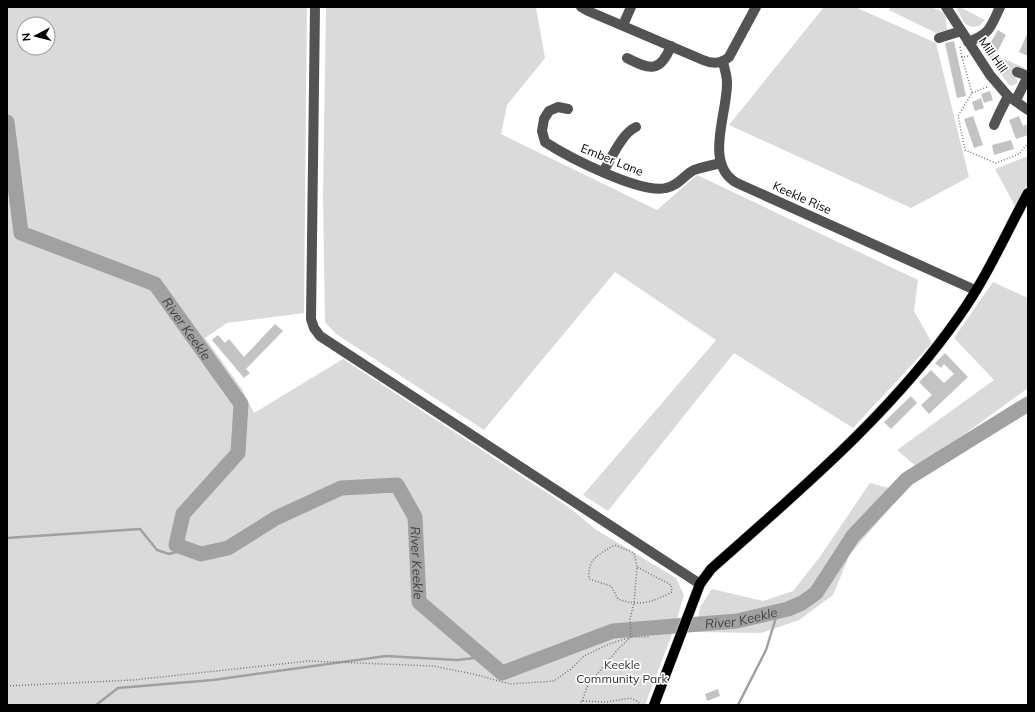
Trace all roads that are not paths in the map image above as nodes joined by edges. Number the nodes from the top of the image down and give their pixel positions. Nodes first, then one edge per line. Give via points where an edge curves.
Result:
1 (315, 7) edge
2 (581, 7) edge
3 (631, 7) edge
4 (756, 7) edge
5 (946, 7) edge
6 (1000, 7) edge
7 (623, 25) junction
8 (961, 31) junction
9 (939, 38) dead end
10 (968, 42) junction
11 (671, 46) junction
12 (627, 58) dead end
13 (722, 61) junction
14 (1017, 72) road end
15 (1012, 98) junction
16 (568, 109) dead end
17 (1028, 110) edge
18 (994, 125) dead end
19 (636, 127) dead end
20 (721, 163) junction
21 (603, 172) junction
22 (1028, 193) edge
23 (975, 290) junction
24 (700, 584) junction
25 (654, 705) edge

1 - 24 street via 311,319 314,328 320,336
2 - 7 street
3 - 7 street
4 - 13 street via 731,54
5 - 8 street, Mill Hill
6 - 10 street via 989,29 982,36
7 - 11 street
8 - 9 street
8 - 10 street, Mill Hill
10 - 15 street, Mill Hill via 982,54 998,84
11 - 12 street via 667,57 656,66 648,67
11 - 13 street via 708,62
13 - 20 street via 727,82 719,148
14 - 15 street via 1028,76
15 - 17 street, Mill Hill
15 - 18 street via 998,114
16 - 21 street, Ember Lane via 558,107 549,111 544,119 542,131 545,142
19 - 21 street via 625,136
20 - 21 street, Ember Lane via 693,171 675,185 654,189 628,183
20 - 23 street, Keekle Rise via 728,176 737,183
22 - 23 main road
23 - 24 main road via 961,314 898,393 860,433 711,569
24 - 25 main road

